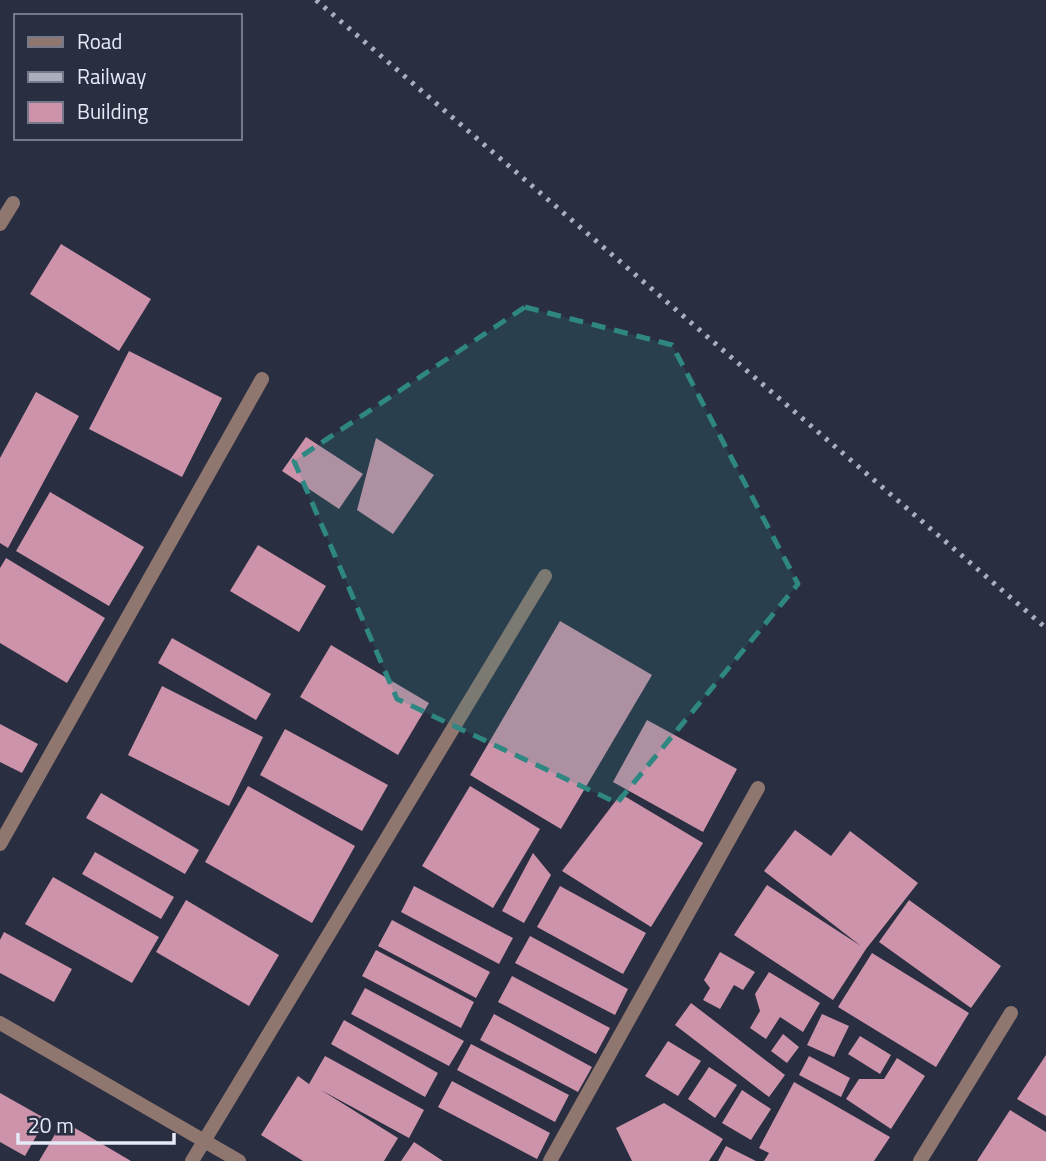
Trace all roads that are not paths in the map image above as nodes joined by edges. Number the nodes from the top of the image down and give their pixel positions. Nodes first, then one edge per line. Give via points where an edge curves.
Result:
1 (13, 203) dead end
2 (0, 224) edge
3 (262, 379) dead end
4 (545, 576) dead end
5 (758, 788) dead end
6 (0, 844) edge
7 (1011, 1013) dead end
8 (0, 1023) edge
9 (203, 1140) junction
10 (192, 1161) edge
11 (239, 1161) edge
12 (550, 1161) edge
13 (920, 1161) edge

1 - 2 street
3 - 6 street
4 - 9 street
5 - 12 street
7 - 13 street
8 - 9 street
9 - 10 street
9 - 11 street

